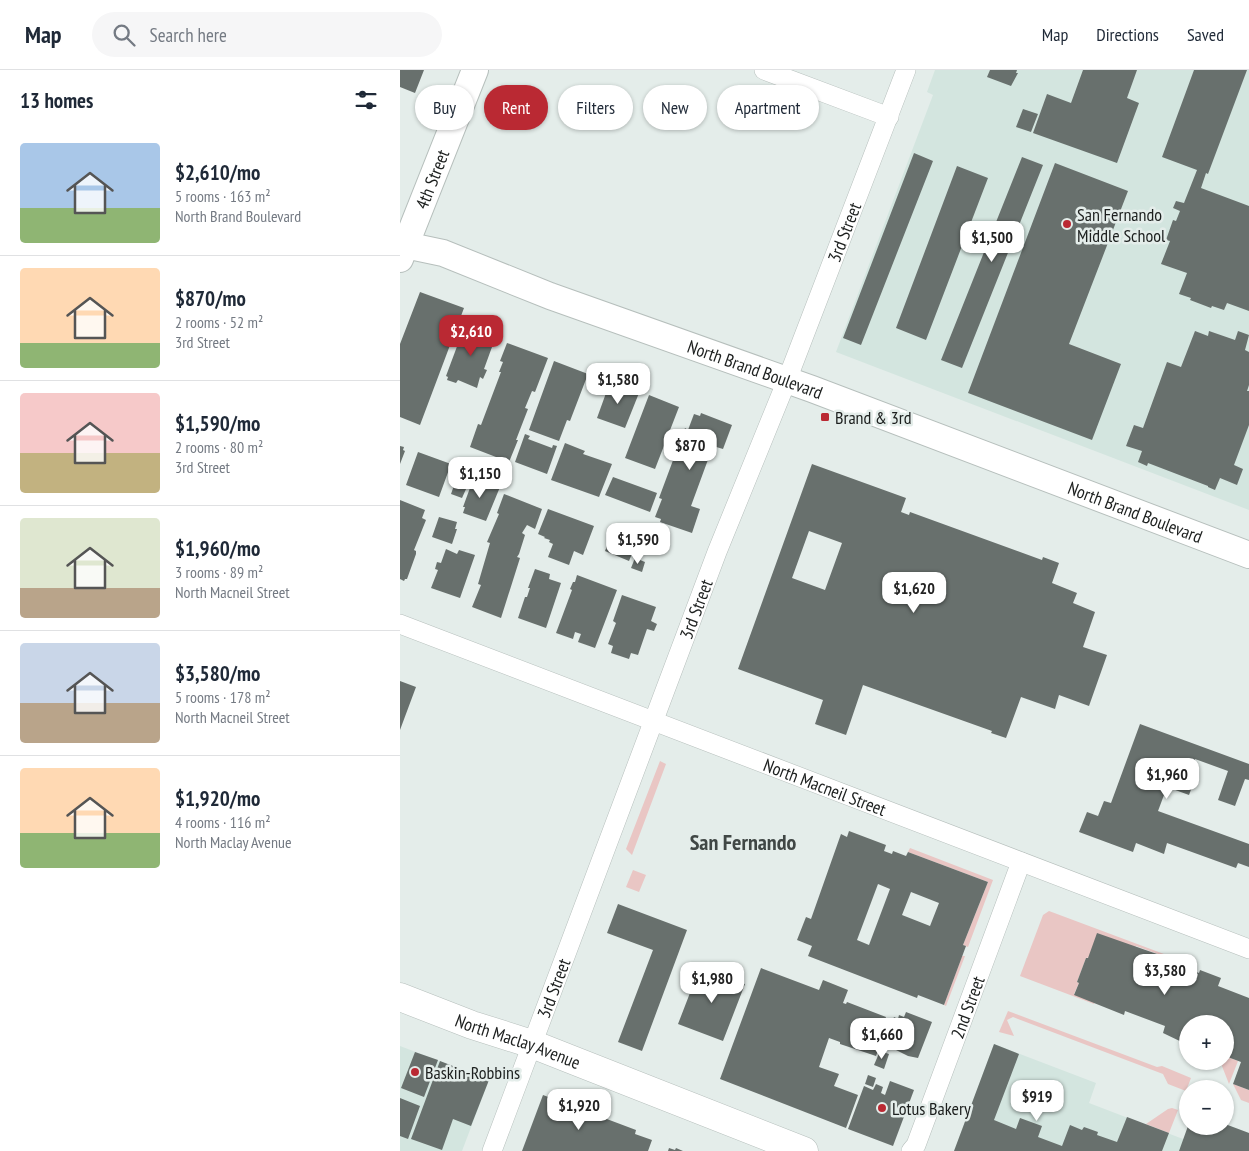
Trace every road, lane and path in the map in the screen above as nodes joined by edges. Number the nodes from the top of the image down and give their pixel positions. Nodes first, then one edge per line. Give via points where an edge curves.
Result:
1 (475, 70) edge
2 (764, 70) edge
3 (906, 70) edge
4 (889, 117) junction
5 (402, 249) edge
6 (787, 380) junction
7 (1249, 555) edge
8 (400, 624) edge
9 (654, 720) junction
10 (1021, 862) junction
11 (1249, 948) edge
12 (400, 997) edge
13 (532, 1044) junction
14 (492, 1151) edge
15 (804, 1151) edge
16 (911, 1151) edge

1 - 5 street, 4th Street
2 - 4 street
3 - 4 street, 3rd Street
4 - 6 street, 3rd Street
5 - 6 street, North Brand Boulevard via 443,253 550,296
6 - 7 street, North Brand Boulevard
6 - 9 street, 3rd Street via 717,552
8 - 9 street, North Macneil Street
9 - 10 street, North Macneil Street
9 - 13 street, 3rd Street
10 - 11 street, North Macneil Street
10 - 16 street, 2nd Street via 916,1145
12 - 13 main road, North Maclay Avenue
13 - 14 street, 3rd Street
13 - 15 main road, North Maclay Avenue

